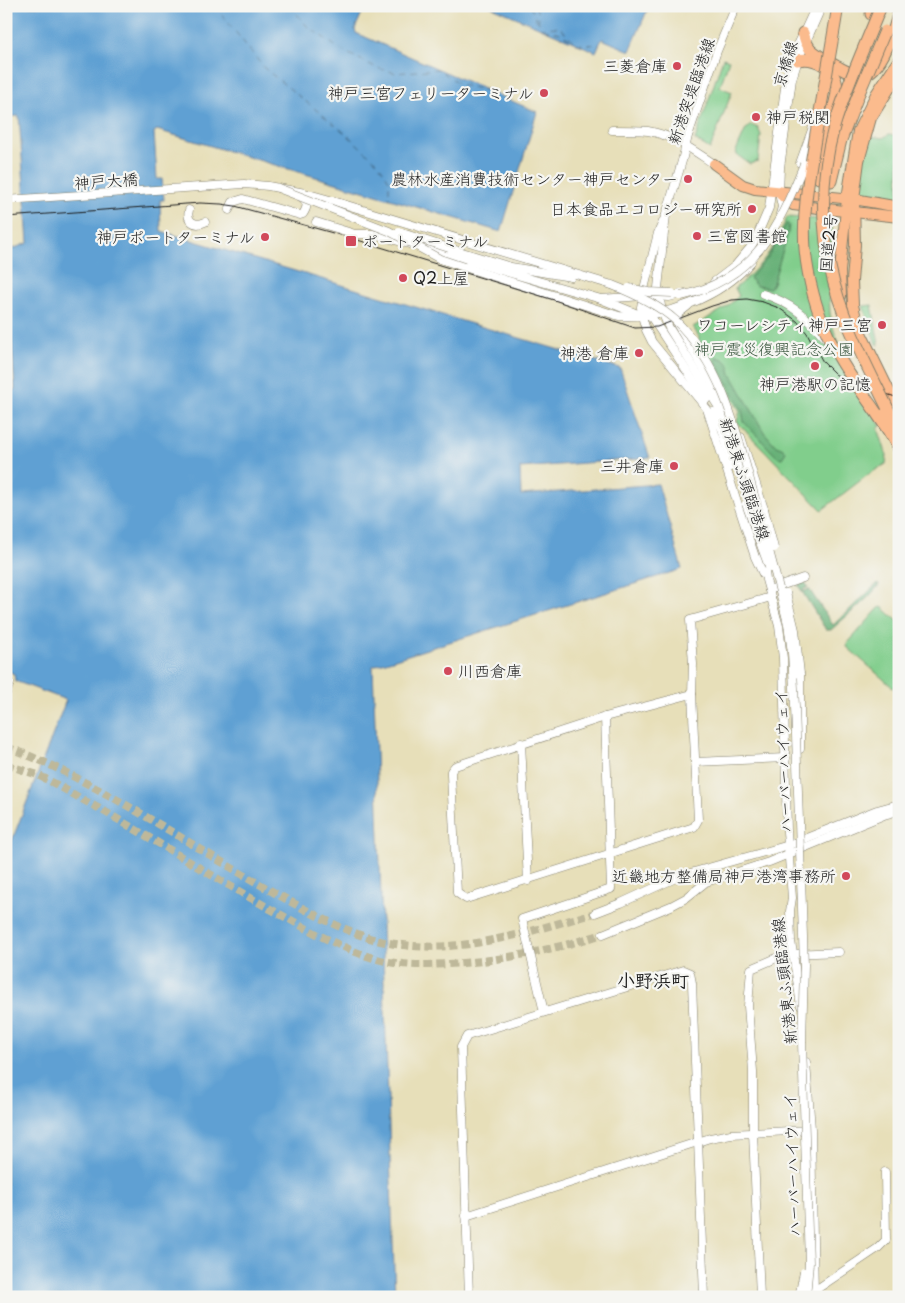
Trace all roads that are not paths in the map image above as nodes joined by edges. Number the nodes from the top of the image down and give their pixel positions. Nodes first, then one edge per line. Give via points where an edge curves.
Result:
1 (736, 6) edge
2 (816, 6) edge
3 (822, 6) edge
4 (839, 6) edge
5 (872, 6) edge
6 (881, 6) edge
7 (888, 6) edge
8 (893, 6) edge
9 (899, 10) edge
10 (888, 33) junction
11 (811, 53) junction
12 (899, 59) edge
13 (899, 74) edge
14 (851, 79) junction
15 (825, 82) junction
16 (823, 103) junction
17 (612, 130) dead end
18 (686, 146) junction
19 (800, 163) dead end
20 (714, 164) joint
21 (831, 181) junction
22 (278, 188) junction
23 (775, 192) junction
24 (301, 197) junction
25 (850, 198) junction
26 (6, 201) edge
27 (899, 206) edge
28 (189, 210) dead end
29 (229, 210) dead end
30 (850, 211) junction
31 (666, 215) junction
32 (899, 217) edge
33 (205, 222) dead end
34 (316, 222) dead end
35 (825, 240) junction
36 (612, 286) junction
37 (672, 293) dead end
38 (763, 294) dead end
39 (643, 296) junction
40 (681, 296) dead end
41 (659, 297) junction
42 (601, 299) junction
43 (692, 303) junction
44 (662, 312) junction
45 (646, 316) junction
46 (810, 317) dead end
47 (840, 357) junction
48 (899, 411) edge
49 (897, 426) edge
50 (899, 449) edge
51 (803, 578) dead end
52 (766, 580) junction
53 (772, 591) junction
54 (10, 683) dead end
55 (6, 693) edge
56 (692, 694) junction
57 (605, 717) junction
58 (521, 744) junction
59 (786, 758) junction
60 (695, 762) junction
61 (899, 804) edge
62 (899, 811) edge
63 (799, 820) junction
64 (789, 845) junction
65 (789, 854) junction
66 (609, 855) junction
67 (528, 880) junction
68 (595, 913) tunnel mouth
69 (603, 934) tunnel mouth
70 (839, 952) dead end
71 (792, 954) junction
72 (544, 1012) junction
73 (811, 1130) junction
74 (753, 1132) junction
75 (698, 1142) junction
76 (885, 1172) dead end
77 (466, 1216) junction
78 (814, 1294) edge
79 (469, 1297) edge
80 (704, 1297) edge
81 (760, 1297) edge
82 (799, 1297) edge
83 (806, 1297) edge

1 - 18 street, 新港突堤臨港線 via 717,51
2 - 11 street, 京橋線
3 - 11 street, 京橋線
4 - 15 highway, bridge
4 - 16 highway, bridge
5 - 14 highway, bridge
6 - 14 highway, bridge
7 - 21 highway via 842,122
8 - 10 highway
9 - 10 highway
10 - 11 highway via 878,65 862,75 852,74
10 - 21 highway, bridge via 844,129
11 - 23 street, 京橋線 via 791,84
11 - 23 street, 京橋線 via 792,58 786,80
11 - 35 highway, bridge via 834,75 837,85 818,194
12 - 25 main road, 国道2号 via 876,94 858,132
13 - 25 main road, 国道2号 via 871,118
14 - 35 highway, bridge via 828,153 824,196
15 - 19 street, bridge
15 - 47 highway, bridge via 808,180 805,249 814,296 826,331
16 - 40 street, bridge via 794,187 764,244 731,276 707,289
16 - 47 highway, bridge via 808,203 808,249 816,295
17 - 18 street via 657,134
18 - 20 street
18 - 31 street, 新港突堤臨港線
20 - 23 main road via 746,186
21 - 49 highway via 830,223 834,261 845,300
22 - 24 street, bridge
22 - 26 street, 神戸大橋 via 244,185
22 - 36 street, bridge
22 - 39 street, bridge via 369,222 494,262
23 - 25 main road
23 - 30 main road via 793,205
23 - 41 street via 756,238 735,266 703,288
23 - 43 street via 782,207 780,214 750,264 724,286
24 - 29 street via 307,207 300,215 243,198 234,200
24 - 45 street, bridge via 389,231 440,259 619,316
25 - 27 main road
25 - 30 main road, 国道2号
28 - 33 street via 192,222
30 - 32 main road
30 - 48 main road, 国道2号 via 856,318
30 - 49 main road, 国道2号 via 840,271 845,316 858,353
31 - 39 street, 新港突堤臨港線 via 658,233
31 - 41 street, 新港突堤臨港線
34 - 42 street via 355,234 373,234
35 - 49 highway, bridge via 843,313
36 - 37 street, bridge
36 - 53 street, ハーバーハイウェイ, bridge via 671,321 693,344 705,364 729,414
36 - 63 street, ハーバーハイウェイ, bridge via 650,302 679,324 708,363 731,412 788,624 796,706
38 - 47 street, bridge via 802,314
39 - 41 street
39 - 42 street
39 - 45 street
41 - 44 street, 新港突堤臨港線
42 - 45 street
43 - 44 street
43 - 63 street, bridge via 678,314 677,324 747,451 796,630 800,674
44 - 45 street
44 - 52 street, 新港東ふ頭臨港線 via 727,425 762,550
45 - 52 street, 新港東ふ頭臨港線 via 646,330 652,342 707,409 755,557
45 - 53 street, bridge via 722,429
46 - 47 street, bridge
47 - 49 highway, bridge
47 - 50 highway, bridge
51 - 53 street
52 - 53 street, 新港東ふ頭臨港線
53 - 56 street via 690,620
53 - 59 street, 新港東ふ頭臨港線 via 782,649
53 - 82 street, ハーバーハイウェイ, bridge via 785,624 790,662 801,954 805,1255
54 - 55 street
56 - 57 street
56 - 60 street
57 - 58 street
57 - 66 street
58 - 67 street
58 - 67 street via 457,765 451,771 456,886 457,892 466,899
59 - 60 street
59 - 64 street, 新港東ふ頭臨港線
60 - 66 street via 698,820 694,827
61 - 64 street
62 - 65 street
63 - 83 street, ハーバーハイウェイ, bridge via 804,965
64 - 65 street, 新港東ふ頭臨港線
64 - 68 street via 680,876
65 - 69 street via 706,882 671,906
65 - 71 street, 新港東ふ頭臨港線
66 - 67 street
66 - 72 street via 611,888 522,919
70 - 71 street
71 - 73 street, 新港東ふ頭臨港線 via 805,1043
71 - 74 street via 751,969 748,996
72 - 75 street via 676,971 690,973
72 - 77 street via 467,1036 462,1043
73 - 74 street
73 - 78 street, 新港東ふ頭臨港線
74 - 75 street
74 - 81 street
75 - 77 street
75 - 80 street
76 - 78 street via 886,1240
77 - 79 street
78 - 83 street

